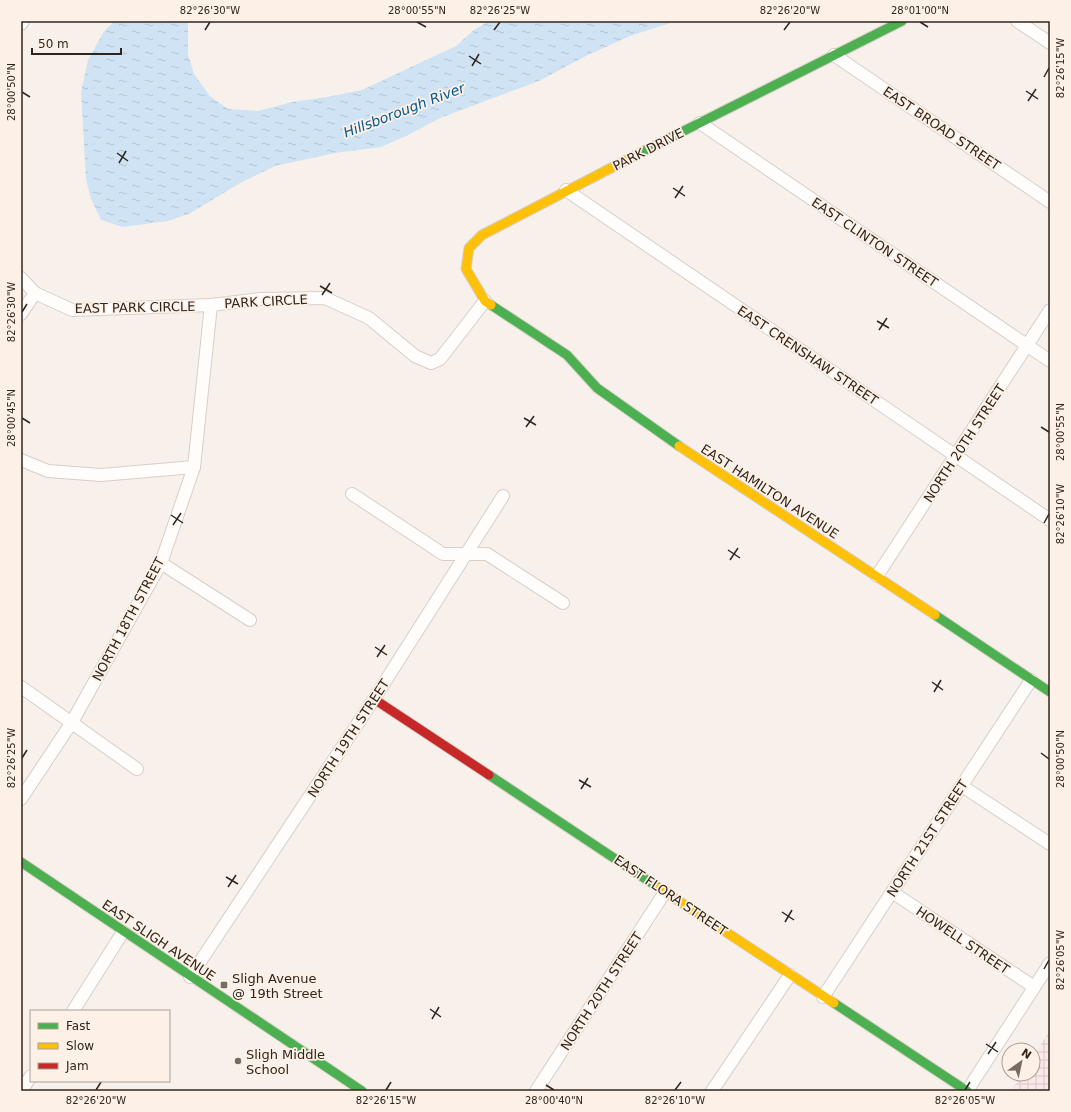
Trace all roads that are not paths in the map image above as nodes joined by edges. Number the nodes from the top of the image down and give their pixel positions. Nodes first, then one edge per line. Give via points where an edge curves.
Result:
1 (23, 21) edge
2 (902, 21) edge
3 (1017, 21) edge
4 (21, 24) edge
5 (1050, 44) edge
6 (834, 55) junction
7 (700, 123) junction
8 (566, 190) junction
9 (1050, 202) edge
10 (21, 278) edge
11 (35, 294) junction
12 (485, 301) junction
13 (211, 305) junction
14 (1050, 310) edge
15 (21, 314) edge
16 (1027, 346) junction
17 (1050, 361) edge
18 (956, 456) junction
19 (21, 460) edge
20 (194, 467) junction
21 (352, 494) dead end
22 (503, 496) dead end
23 (1050, 520) edge
24 (465, 554) junction
25 (161, 563) junction
26 (877, 576) junction
27 (563, 603) dead end
28 (250, 620) dead end
29 (1031, 680) junction
30 (21, 688) edge
31 (1050, 692) edge
32 (374, 699) junction
33 (72, 722) junction
34 (137, 769) dead end
35 (962, 786) junction
36 (21, 799) edge
37 (1050, 844) edge
38 (21, 862) edge
39 (665, 892) junction
40 (892, 892) junction
41 (123, 932) junction
42 (1050, 963) edge
43 (790, 975) junction
44 (190, 977) junction
45 (1034, 987) junction
46 (824, 997) junction
47 (74, 1010) edge
48 (30, 1078) edge
49 (21, 1091) edge
50 (362, 1091) edge
51 (536, 1091) edge
52 (712, 1091) edge
53 (967, 1091) edge

1 - 4 street
2 - 6 street, PARK DRIVE
3 - 5 street
6 - 7 street, PARK DRIVE
6 - 9 street, EAST BROAD STREET
7 - 8 street, PARK DRIVE
7 - 16 street, EAST CLINTON STREET
8 - 12 street, PARK DRIVE via 482,235 469,248 466,270
8 - 18 street, EAST CRENSHAW STREET
10 - 11 street, EAST PARK CIRCLE
11 - 13 street, EAST PARK CIRCLE via 72,310
11 - 15 street
12 - 13 street, PARK CIRCLE via 440,359 431,363 415,356 370,318 325,298 260,299
12 - 26 street, EAST HAMILTON AVENUE via 567,355 597,388 655,431
13 - 20 street, NORTH 18TH STREET
14 - 16 street, NORTH 20TH STREET
16 - 17 street, EAST CLINTON STREET
16 - 18 street, NORTH 20TH STREET
18 - 23 street, EAST CRENSHAW STREET
18 - 26 street, NORTH 20TH STREET
19 - 20 street via 48,471 101,475
20 - 25 street, NORTH 18TH STREET
21 - 24 street via 443,554
22 - 24 street, NORTH 19TH STREET
24 - 27 street via 487,554
24 - 32 street, NORTH 19TH STREET
25 - 28 street
25 - 33 street, NORTH 18TH STREET
26 - 29 street, EAST HAMILTON AVENUE
29 - 31 street, EAST HAMILTON AVENUE
29 - 35 street, NORTH 21ST STREET
30 - 33 street
32 - 39 street, EAST FLORA STREET
32 - 44 street, NORTH 19TH STREET
33 - 34 street
33 - 36 street, NORTH 18TH STREET
35 - 37 street
35 - 40 street, NORTH 21ST STREET
38 - 41 street, EAST SLIGH AVENUE
39 - 43 street, EAST FLORA STREET
39 - 51 street, NORTH 20TH STREET
40 - 45 street, HOWELL STREET
40 - 46 street, NORTH 21ST STREET
41 - 44 street, EAST SLIGH AVENUE
41 - 47 street
42 - 45 street
43 - 46 street, EAST FLORA STREET
43 - 52 street
44 - 50 street, EAST SLIGH AVENUE
45 - 53 street
46 - 53 street, EAST FLORA STREET
48 - 49 street

